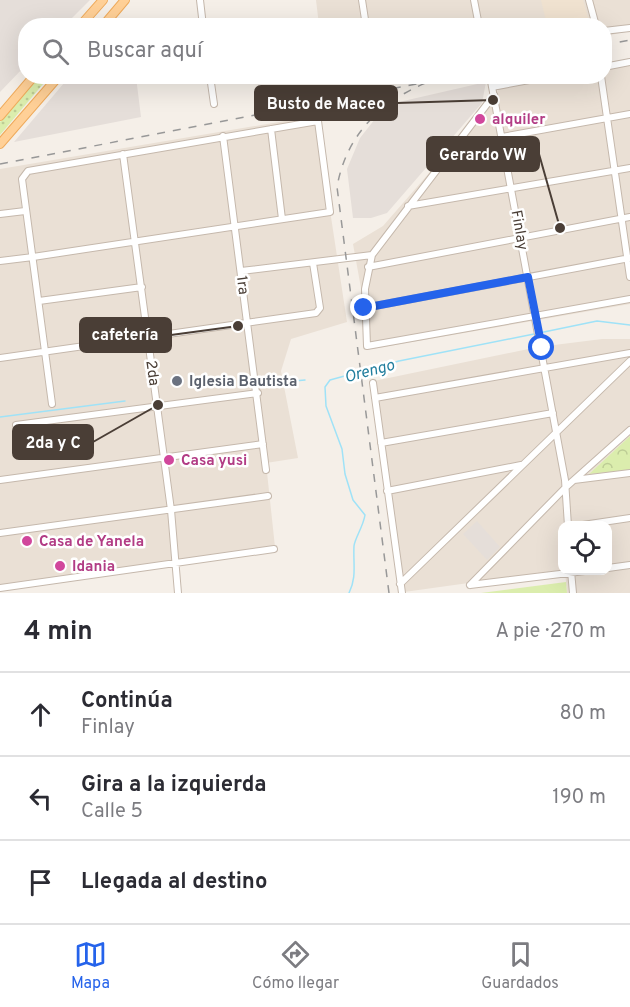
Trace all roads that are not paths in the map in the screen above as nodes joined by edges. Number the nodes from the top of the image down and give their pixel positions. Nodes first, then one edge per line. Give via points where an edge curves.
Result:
1 (102, 0) edge
2 (125, 0) edge
3 (200, 0) edge
4 (362, 0) edge
5 (474, 0) edge
6 (589, 0) edge
7 (87, 18) edge
8 (110, 18) edge
9 (202, 18) edge
10 (365, 18) edge
11 (477, 18) edge
12 (594, 18) edge
13 (630, 28) edge
14 (612, 31) edge
15 (630, 62) edge
16 (612, 65) edge
17 (27, 84) edge
18 (52, 84) edge
19 (211, 84) edge
20 (491, 84) edge
21 (508, 84) edge
22 (602, 84) edge
23 (492, 87) junction
24 (494, 96) junction
25 (214, 104) dead end
26 (630, 114) edge
27 (0, 116) edge
28 (608, 118) junction
29 (271, 129) junction
30 (223, 136) junction
31 (502, 137) junction
32 (0, 144) edge
33 (123, 154) junction
34 (630, 168) edge
35 (615, 171) junction
36 (512, 189) junction
37 (407, 206) junction
38 (25, 210) junction
39 (0, 214) edge
40 (626, 218) edge
41 (282, 219) junction
42 (234, 227) junction
43 (521, 237) junction
44 (135, 242) junction
45 (372, 255) junction
46 (33, 257) junction
47 (629, 259) edge
48 (0, 261) edge
49 (314, 263) junction
50 (368, 267) junction
51 (241, 271) junction
52 (528, 277) junction
53 (630, 277) edge
54 (142, 287) junction
55 (630, 298) edge
56 (39, 301) junction
57 (364, 308) junction
58 (536, 316) junction
59 (248, 323) junction
60 (147, 337) junction
61 (46, 351) junction
62 (630, 353) edge
63 (0, 358) edge
64 (630, 361) edge
65 (545, 367) junction
66 (373, 383) dead end
67 (258, 393) junction
68 (375, 398) junction
69 (52, 404) dead end
70 (158, 407) junction
71 (553, 413) junction
72 (16, 425) dead end
73 (630, 430) edge
74 (557, 433) junction
75 (381, 443) junction
76 (263, 444) junction
77 (164, 457) junction
78 (522, 465) junction
79 (266, 470) dead end
80 (630, 473) edge
81 (0, 480) edge
82 (573, 480) junction
83 (566, 483) junction
84 (387, 491) junction
85 (268, 496) dead end
86 (171, 510) junction
87 (630, 518) edge
88 (568, 521) edge
89 (607, 521) edge
90 (0, 533) edge
91 (274, 549) dead end
92 (177, 563) junction
93 (630, 565) edge
94 (612, 567) edge
95 (558, 574) edge
96 (572, 575) edge
97 (400, 584) junction
98 (0, 588) edge
99 (178, 593) edge
100 (402, 593) edge
101 (573, 593) edge

1 - 7 main road
2 - 8 main road
3 - 9 street
4 - 10 street
5 - 11 street
6 - 12 street
13 - 14 street
15 - 16 street
17 - 27 main road
18 - 32 main road
19 - 25 street
20 - 23 street, Finlay
21 - 23 street
22 - 28 street
23 - 24 street, Finlay
24 - 31 street, Finlay
24 - 37 street
26 - 28 street
28 - 31 street
28 - 35 street
29 - 30 street
29 - 41 street
29 - 41 street via 318,121 330,212
30 - 33 street
30 - 42 street, 1ra
31 - 36 street, Finlay
33 - 38 street via 28,171 22,179
33 - 44 street, 2da
34 - 35 street
35 - 36 street
35 - 40 street
36 - 37 street
36 - 43 street, Finlay
37 - 45 street
38 - 39 street
38 - 46 street
40 - 43 street
40 - 47 street
41 - 42 street
42 - 44 street
42 - 51 street, 1ra
43 - 50 street
43 - 52 street, Finlay
44 - 46 street
44 - 54 street, 2da
45 - 49 street
45 - 50 street
46 - 48 street
46 - 56 street
47 - 52 street
47 - 53 street
49 - 51 street
49 - 59 street via 319,312
50 - 57 street
51 - 59 street, 1ra
52 - 57 street
52 - 58 street, Finlay
54 - 56 street
54 - 60 street, 2da
55 - 58 street
56 - 61 street
57 - 58 street via 367,346
58 - 65 street, Finlay
59 - 60 street
59 - 67 street, 1ra
60 - 61 street
60 - 70 street, 2da
61 - 63 street
61 - 69 street
62 - 65 street
64 - 74 street
65 - 68 street
65 - 71 street, Finlay
66 - 68 street
67 - 70 street
67 - 76 street, 1ra
68 - 75 street
70 - 72 street
70 - 77 street, 2da
71 - 74 street, Finlay
71 - 75 street
73 - 82 street
74 - 78 street
74 - 83 street, Finlay
75 - 84 street
76 - 77 street
76 - 79 street, 1ra
77 - 81 street
77 - 86 street, 2da
78 - 84 street
78 - 97 street
80 - 82 street
82 - 83 street
83 - 88 street, Finlay
83 - 95 street via 470,585
84 - 97 street
85 - 86 street
86 - 90 street
86 - 92 street, 2da
87 - 89 street
91 - 92 street
92 - 98 street
92 - 99 street, 2da
93 - 94 street
96 - 101 street
97 - 100 street

